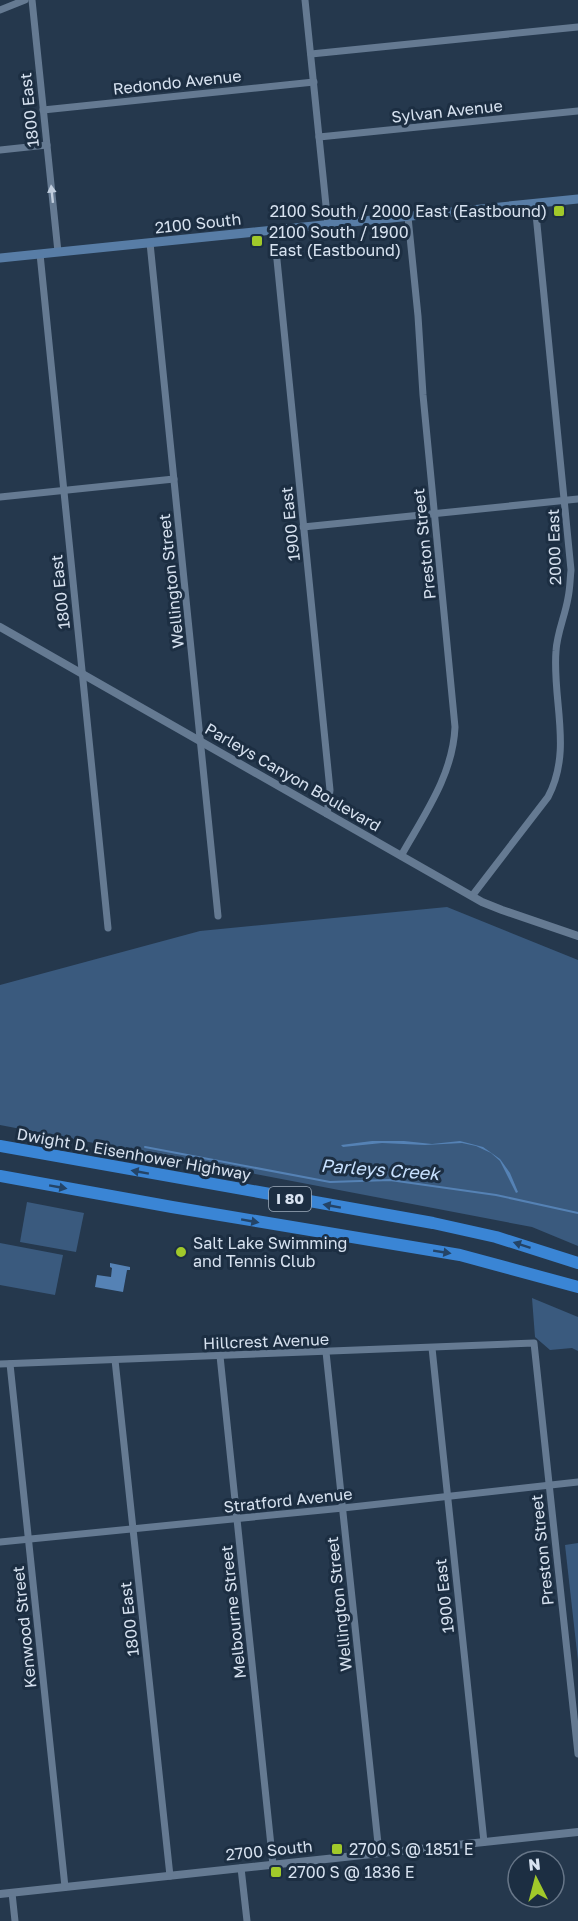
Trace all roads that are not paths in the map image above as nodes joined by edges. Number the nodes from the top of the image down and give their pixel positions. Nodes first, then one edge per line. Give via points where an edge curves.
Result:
1 (25, 0) edge
2 (32, 0) edge
3 (305, 0) edge
4 (0, 10) edge
5 (578, 27) edge
6 (311, 54) junction
7 (314, 82) junction
8 (43, 110) junction
9 (578, 111) edge
10 (319, 137) junction
11 (47, 145) junction
12 (0, 150) edge
13 (578, 199) edge
14 (535, 204) junction
15 (408, 217) junction
16 (328, 225) junction
17 (274, 230) junction
18 (150, 243) junction
19 (58, 252) junction
20 (40, 254) junction
21 (0, 258) edge
22 (174, 479) junction
23 (64, 490) junction
24 (0, 497) edge
25 (578, 499) edge
26 (565, 500) junction
27 (435, 513) junction
28 (303, 526) junction
29 (0, 627) edge
30 (82, 674) junction
31 (201, 742) junction
32 (327, 814) junction
33 (401, 856) junction
34 (472, 896) junction
35 (218, 916) dead end
36 (108, 928) dead end
37 (578, 936) edge
38 (0, 1146) edge
39 (0, 1176) edge
40 (578, 1263) edge
41 (578, 1287) edge
42 (534, 1343) joint
43 (432, 1348) junction
44 (326, 1352) junction
45 (220, 1356) junction
46 (115, 1360) junction
47 (0, 1364) edge
48 (10, 1364) junction
49 (578, 1482) edge
50 (549, 1485) junction
51 (447, 1496) junction
52 (342, 1508) junction
53 (237, 1518) junction
54 (133, 1528) junction
55 (28, 1539) junction
56 (0, 1542) edge
57 (578, 1754) edge
58 (578, 1832) edge
59 (484, 1842) junction
60 (379, 1853) junction
61 (273, 1864) junction
62 (241, 1868) junction
63 (170, 1876) junction
64 (65, 1887) junction
65 (12, 1893) junction
66 (0, 1894) edge
67 (15, 1921) edge
68 (247, 1921) edge

1 - 4 street
2 - 8 street, 1800 East
3 - 6 street
5 - 6 street
6 - 7 street
7 - 8 street, Redondo Avenue
7 - 10 street
8 - 11 street, 1800 East
9 - 10 street, Sylvan Avenue
10 - 16 street
11 - 12 street
19 -> 11 street, 1800 East
13 - 14 main road, 2100 South
14 - 15 main road, 2100 South
14 - 26 street, 2000 East
15 - 16 main road, 2100 South
15 - 27 street, Preston Street
16 - 17 main road, 2100 South
17 - 18 main road, 2100 South
17 - 28 street, 1900 East
18 - 19 main road, 2100 South
18 - 22 street, Wellington Street
19 - 20 main road, 2100 South
20 - 21 main road, 2100 South
20 - 23 street, 1800 East
22 - 23 street
22 - 31 street, Wellington Street
23 - 24 street
23 - 30 street, 1800 East
25 - 26 street
26 - 27 street
26 - 34 street, 2000 East via 571,570 569,597 556,649 561,724 556,778 542,807
27 - 28 street
27 - 33 street, Preston Street via 455,735 443,782
28 - 32 street, 1900 East via 330,790
29 - 30 street, Parleys Canyon Boulevard
30 - 31 street, Parleys Canyon Boulevard
30 - 36 street, 1800 East
31 - 32 street, Parleys Canyon Boulevard
31 - 35 street, Wellington Street
32 - 33 street, Parleys Canyon Boulevard
33 - 34 street, Parleys Canyon Boulevard
34 - 37 street, Parleys Canyon Boulevard
40 -> 38 highway, Dwight D. Eisenhower Highway / I 80 via 496,1237 433,1223
39 -> 41 highway, I 80 via 460,1255
42 - 43 street, Hillcrest Avenue
42 - 50 street, Preston Street
43 - 44 street, Hillcrest Avenue
43 - 51 street, 1900 East
44 - 45 street, Hillcrest Avenue
44 - 52 street, Wellington Street
45 - 46 street, Hillcrest Avenue
45 - 53 street, Melbourne Street
46 - 48 street, Hillcrest Avenue
46 - 54 street, 1800 East
47 - 48 street, Hillcrest Avenue
48 - 55 street, Kenwood Street
49 - 50 street, Stratford Avenue
50 - 51 street, Stratford Avenue
50 - 57 street, Preston Street
51 - 52 street, Stratford Avenue
51 - 59 street, 1900 East
52 - 53 street, Stratford Avenue
52 - 60 street, Wellington Street
53 - 54 street, Stratford Avenue
53 - 61 street, Melbourne Street
54 - 55 street, Stratford Avenue
54 - 63 street, 1800 East
55 - 56 street, Stratford Avenue
55 - 64 street, Kenwood Street
58 - 59 street, 2700 South
59 - 60 street, 2700 South
60 - 61 street, 2700 South
61 - 62 street, 2700 South
62 - 63 street, 2700 South
62 - 68 street
63 - 64 street, 2700 South
64 - 65 street, 2700 South
65 - 66 street, 2700 South
65 - 67 street

